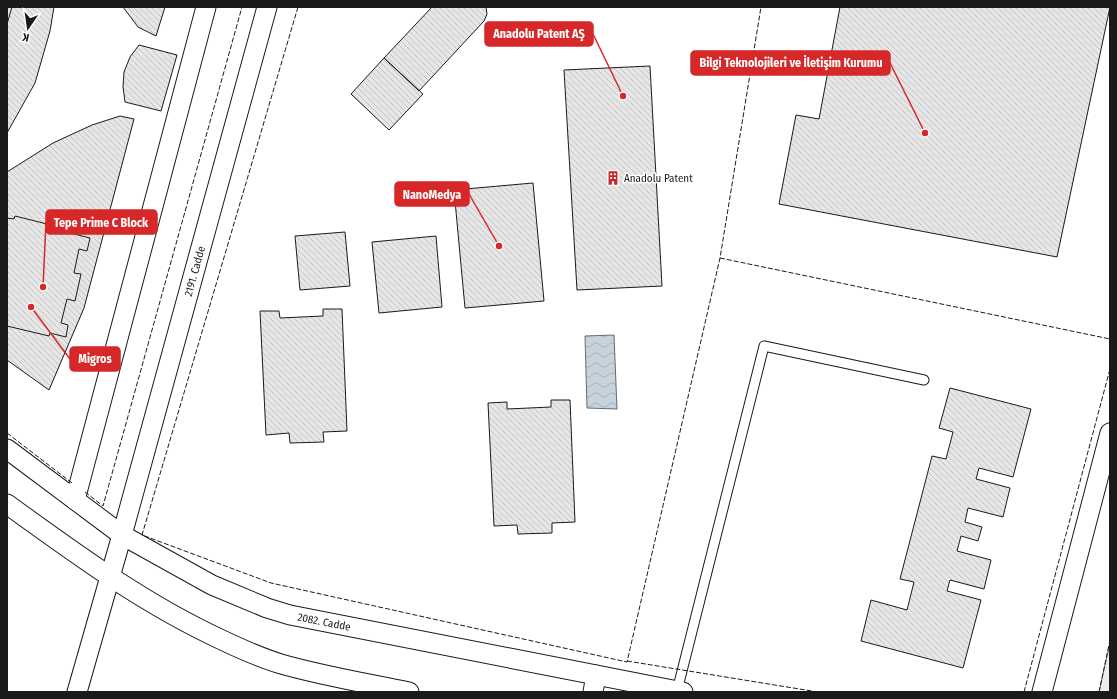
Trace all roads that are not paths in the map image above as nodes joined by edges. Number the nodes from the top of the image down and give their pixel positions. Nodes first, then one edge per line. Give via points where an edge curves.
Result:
1 (206, 7) edge
2 (266, 7) edge
3 (924, 380) dead end
4 (1110, 433) edge
5 (7, 449) edge
6 (75, 500) junction
7 (7, 504) edge
8 (122, 535) junction
9 (109, 578) junction
10 (594, 683) edge
11 (77, 692) edge
12 (409, 692) edge
13 (680, 692) edge
14 (1042, 692) edge

1 - 6 street
2 - 8 street, 2191. Cadde
3 - 13 lane via 764,346
4 - 14 street
5 - 6 street, 2082. Cadde
6 - 8 street, 2082. Cadde
7 - 9 street
8 - 9 street, 2191. Cadde
8 - 10 street, 2082. Cadde via 212,585 267,608
9 - 11 street, 2191. Cadde
9 - 12 street via 169,614 280,664
10 - 13 street, 2082. Cadde

